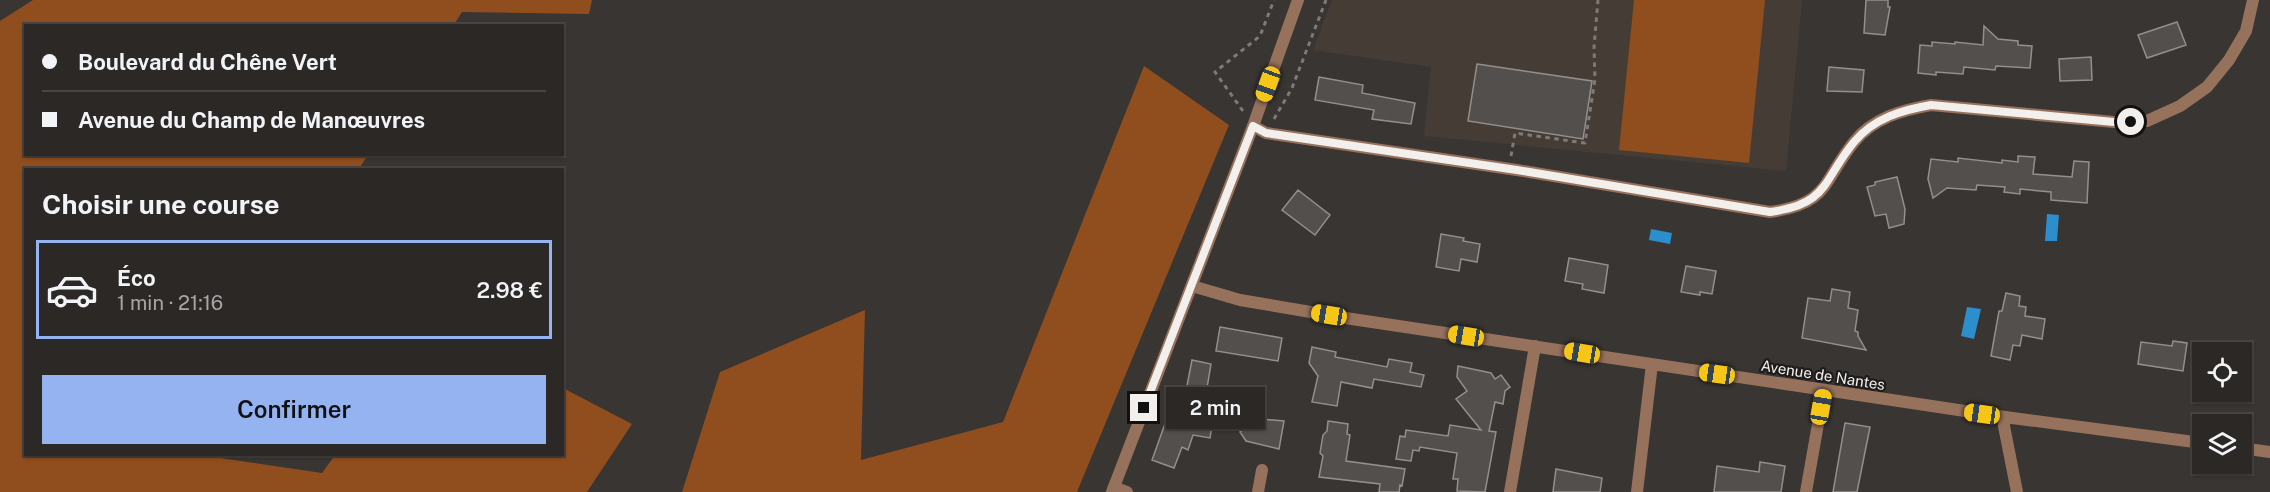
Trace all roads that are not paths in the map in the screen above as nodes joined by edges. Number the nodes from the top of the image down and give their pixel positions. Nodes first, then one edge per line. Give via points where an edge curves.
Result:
1 (1299, 0) edge
2 (2253, 0) edge
3 (1253, 126) junction
4 (1192, 286) junction
5 (1535, 346) junction
6 (1652, 364) junction
7 (1824, 390) junction
8 (2004, 417) junction
9 (2192, 442) edge
10 (2252, 450) edge
11 (2270, 452) edge
12 (1263, 470) dead end
13 (1113, 490) edge
14 (1127, 492) edge
15 (1258, 492) edge
16 (1510, 492) edge
17 (1636, 492) edge
18 (1806, 492) edge
19 (2017, 492) edge

1 - 3 street
2 - 3 street via 2246,31 2207,87 2180,106 2147,121 2114,122 1931,105 1901,110 1880,120 1855,141 1813,200 1792,209 1770,212 1266,133
3 - 4 street
4 - 5 street, Avenue de Nantes via 1240,300
4 - 13 street
5 - 6 street, Avenue de Nantes
5 - 16 street
6 - 7 street, Avenue de Nantes
6 - 17 street
7 - 8 street, Avenue de Nantes
7 - 18 street
8 - 9 street, Avenue de Nantes
8 - 19 street
10 - 11 street
12 - 15 street
13 - 14 street

